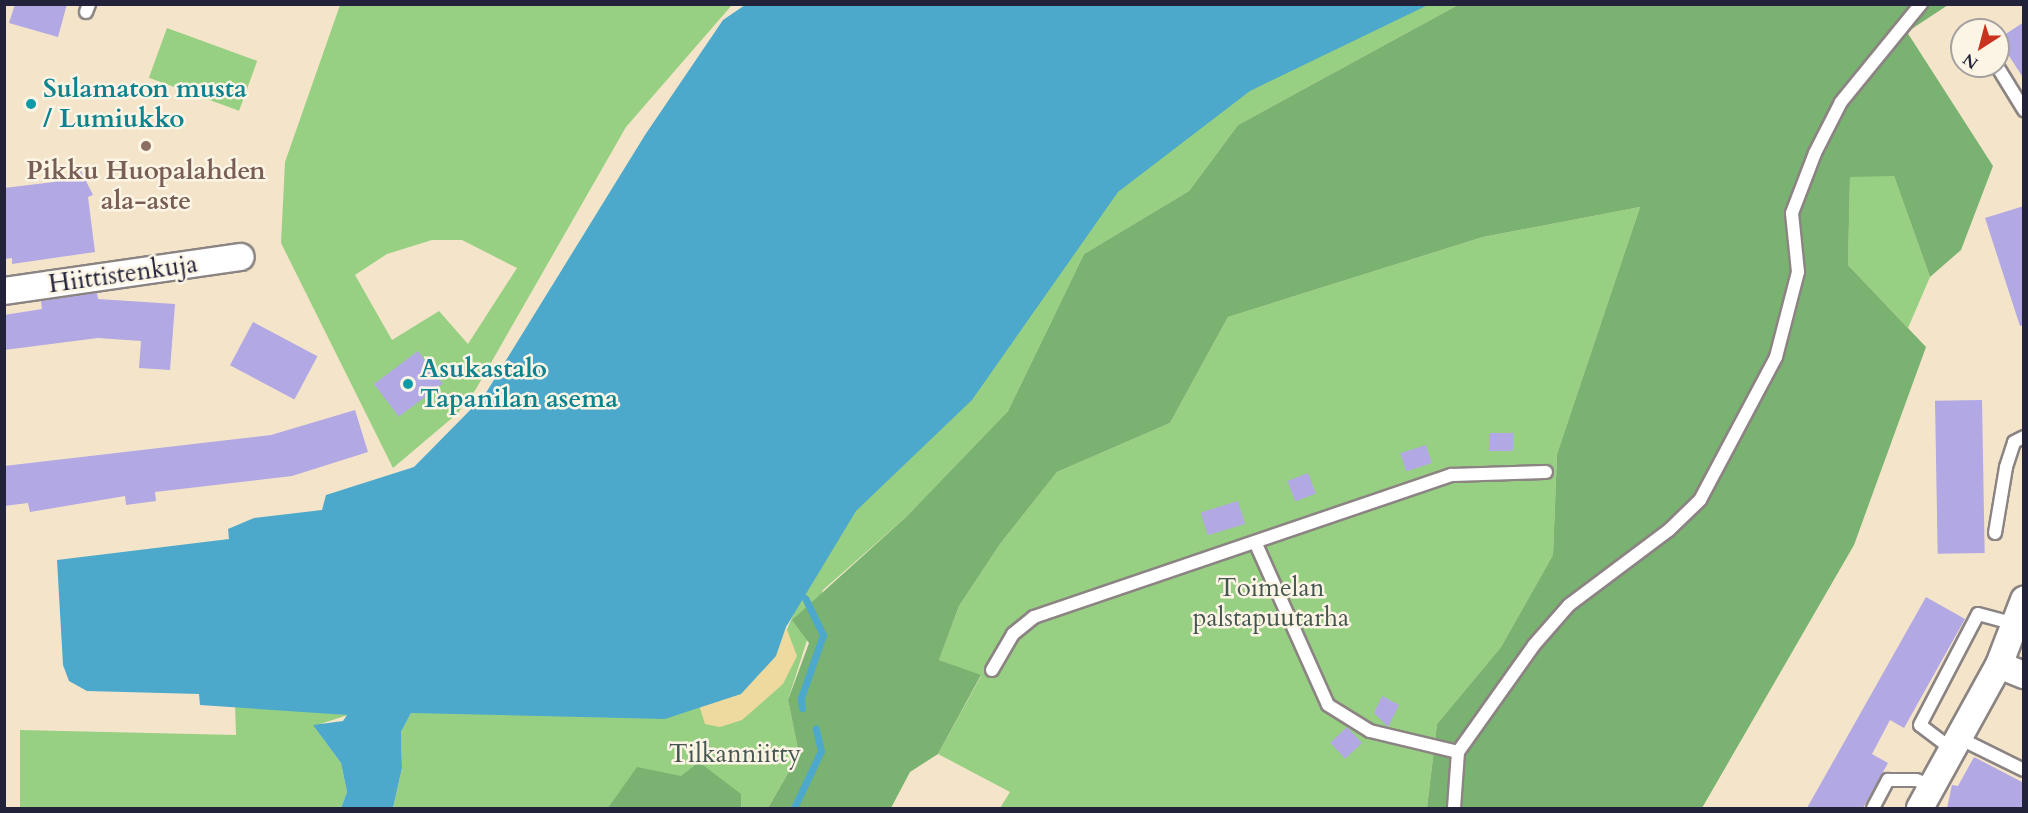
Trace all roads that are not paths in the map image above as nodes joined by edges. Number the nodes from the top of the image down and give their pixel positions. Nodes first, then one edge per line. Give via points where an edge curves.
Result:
1 (1921, 4) edge
2 (2004, 78) edge
3 (2024, 110) edge
4 (242, 257) dead end
5 (4, 291) edge
6 (2024, 436) edge
7 (1546, 472) dead end
8 (1995, 533) dead end
9 (1256, 544) junction
10 (2019, 612) edge
11 (2000, 665) junction
12 (992, 670) dead end
13 (2024, 675) edge
14 (1956, 744) junction
15 (1458, 752) junction
16 (2024, 770) edge
17 (1933, 786) junction
18 (1454, 808) edge
19 (1873, 808) edge
20 (1920, 808) edge

1 - 15 lane via 1841,102 1815,153 1792,213 1798,272 1776,357 1700,500 1669,530 1569,605
2 - 3 lane
4 - 5 street, Hiittistenkuja
6 - 8 lane via 2014,442 2006,467
7 - 9 lane via 1451,475
9 - 12 lane via 1034,617 1013,634
9 - 15 lane via 1328,705 1370,730
10 - 11 street
10 - 14 lane via 1978,614 1920,725
11 - 13 street
11 - 14 street
14 - 16 lane
14 - 17 street
15 - 18 lane
17 - 19 lane via 1916,780 1888,780
17 - 20 street

